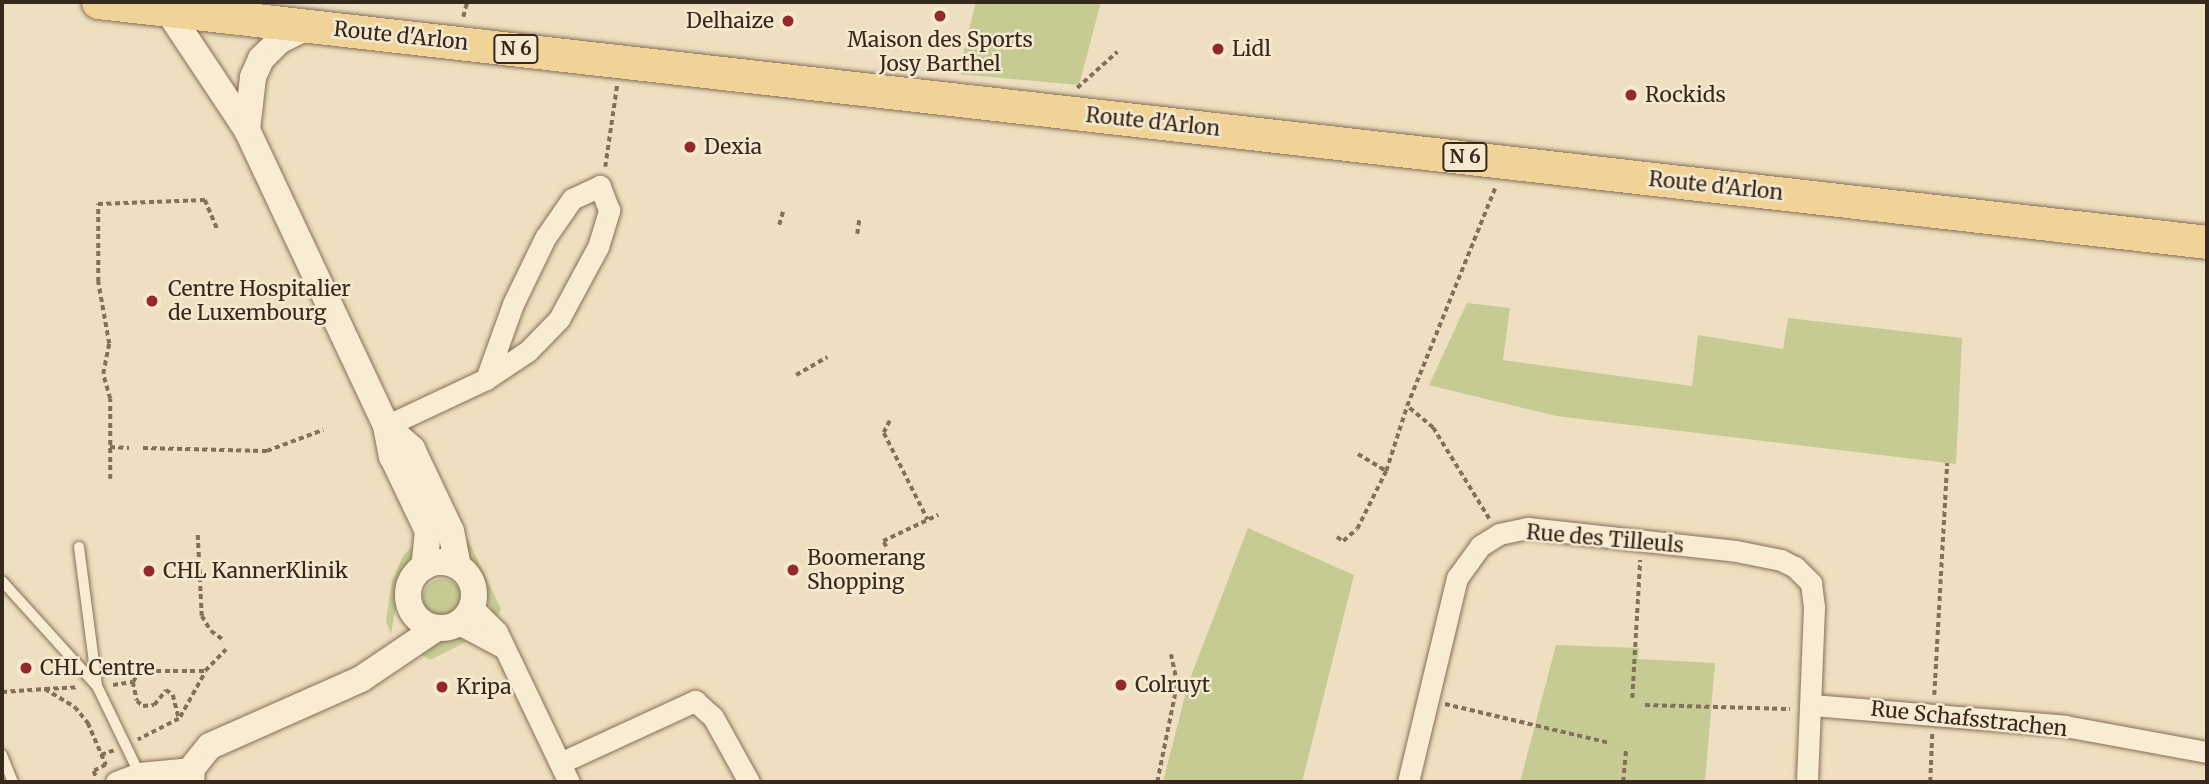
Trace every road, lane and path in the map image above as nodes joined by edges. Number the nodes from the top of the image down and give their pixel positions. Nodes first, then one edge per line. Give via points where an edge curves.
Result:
1 (98, 2) edge
2 (164, 6) edge
3 (309, 26) junction
4 (1118, 52) dead end
5 (623, 62) junction
6 (1051, 110) junction
7 (247, 131) junction
8 (1506, 162) junction
9 (600, 186) junction
10 (783, 211) dead end
11 (859, 219) dead end
12 (779, 225) dead end
13 (218, 230) dead end
14 (857, 234) dead end
15 (2207, 242) edge
16 (827, 357) dead end
17 (796, 375) dead end
18 (486, 379) junction
19 (1408, 406) junction
20 (890, 421) dead end
21 (386, 426) junction
22 (323, 429) dead end
23 (110, 447) junction
24 (129, 448) dead end
25 (143, 448) dead end
26 (1358, 454) dead end
27 (1947, 463) dead end
28 (1386, 471) junction
29 (110, 479) dead end
30 (937, 515) dead end
31 (928, 520) junction
32 (1499, 534) junction
33 (198, 535) dead end
34 (1337, 537) dead end
35 (1641, 541) junction
36 (79, 547) dead end
37 (886, 547) dead end
38 (424, 566) junction
39 (458, 566) junction
40 (2, 581) edge
41 (409, 605) junction
42 (456, 620) junction
43 (225, 641) dead end
44 (226, 649) dead end
45 (1171, 655) dead end
46 (384, 664) junction
47 (205, 671) junction
48 (133, 682) junction
49 (97, 686) junction
50 (45, 689) junction
51 (2, 692) edge
52 (1632, 698) dead end
53 (1426, 701) junction
54 (1645, 705) dead end
55 (1812, 705) junction
56 (1933, 712) junction
57 (178, 719) junction
58 (1610, 743) dead end
59 (125, 746) junction
60 (1626, 749) dead end
61 (2207, 752) edge
62 (2, 755) edge
63 (102, 755) junction
64 (139, 773) junction
65 (564, 773) edge
66 (191, 775) edge
67 (13, 782) edge
68 (98, 782) edge
69 (116, 782) edge
70 (749, 782) edge
71 (1157, 782) edge
72 (1408, 782) edge
73 (1623, 782) edge
74 (1807, 782) edge
75 (1930, 782) edge

1 - 2 main road, Route d'Arlon / N 6
2 - 3 main road, Route d'Arlon / N 6
2 - 7 street
3 - 5 main road, Route d'Arlon / N 6
3 - 7 street via 279,41 261,59 253,77
4 - 6 path
5 - 6 main road, Route d'Arlon / N 6
5 - 9 path
6 - 8 main road, Route d'Arlon / N 6
7 - 21 street
8 - 15 main road, Route d'Arlon / N 6
8 - 19 path
9 - 18 street via 572,198 545,238 513,304
9 - 18 street via 609,210 583,283 559,319 527,351
10 - 12 path
11 - 14 path
13 - 23 path via 205,200 98,204 98,282 109,344 103,374 110,399
16 - 17 path
18 - 21 street
19 - 28 path
19 - 32 path via 1433,428
20 - 31 path via 884,433
21 - 38 street via 392,456 428,531
21 - 39 street via 412,449 451,531
22 - 25 path via 267,451
23 - 24 path
23 - 29 path
26 - 28 path
27 - 56 path
28 - 34 path via 1357,529 1343,541
30 - 31 path
31 - 37 path via 883,541
32 - 35 street, Rue des Tilleuls via 1528,528
32 - 53 street, Rue des Tilleuls via 1467,559 1457,578
33 - 43 path via 202,616 211,631
35 - 52 path
35 - 55 street, Rue des Tilleuls via 1736,551 1795,567 1811,583 1815,607
36 - 49 lane
38 - 39 street via 435,562
38 - 41 street via 410,583
39 - 42 street via 473,584
40 - 49 lane
41 - 42 street via 424,624
41 - 46 street
42 - 46 street
42 - 65 street via 497,632
44 - 47 path
45 - 71 path via 1177,684
46 - 66 street via 361,679 210,746
47 - 48 path via 139,671
47 - 57 path
48 - 49 path
48 - 57 path via 137,701 143,706 154,705 166,690 173,695
49 - 50 path
49 - 59 lane
50 - 51 path
50 - 63 path via 75,707
53 - 58 path
53 - 72 street, Rue des Tilleuls
54 - 55 path via 1796,710
55 - 56 street, Rue Schafsstrachen
55 - 74 street, Rue des Tilleuls
56 - 61 street, Rue Schafsstrachen via 2065,726
56 - 75 path
57 - 59 path
59 - 63 path
59 - 64 lane
60 - 73 path
62 - 67 lane
63 - 68 path via 106,765 93,771
64 - 66 street
64 - 69 street
65 - 70 street via 695,701 713,717

